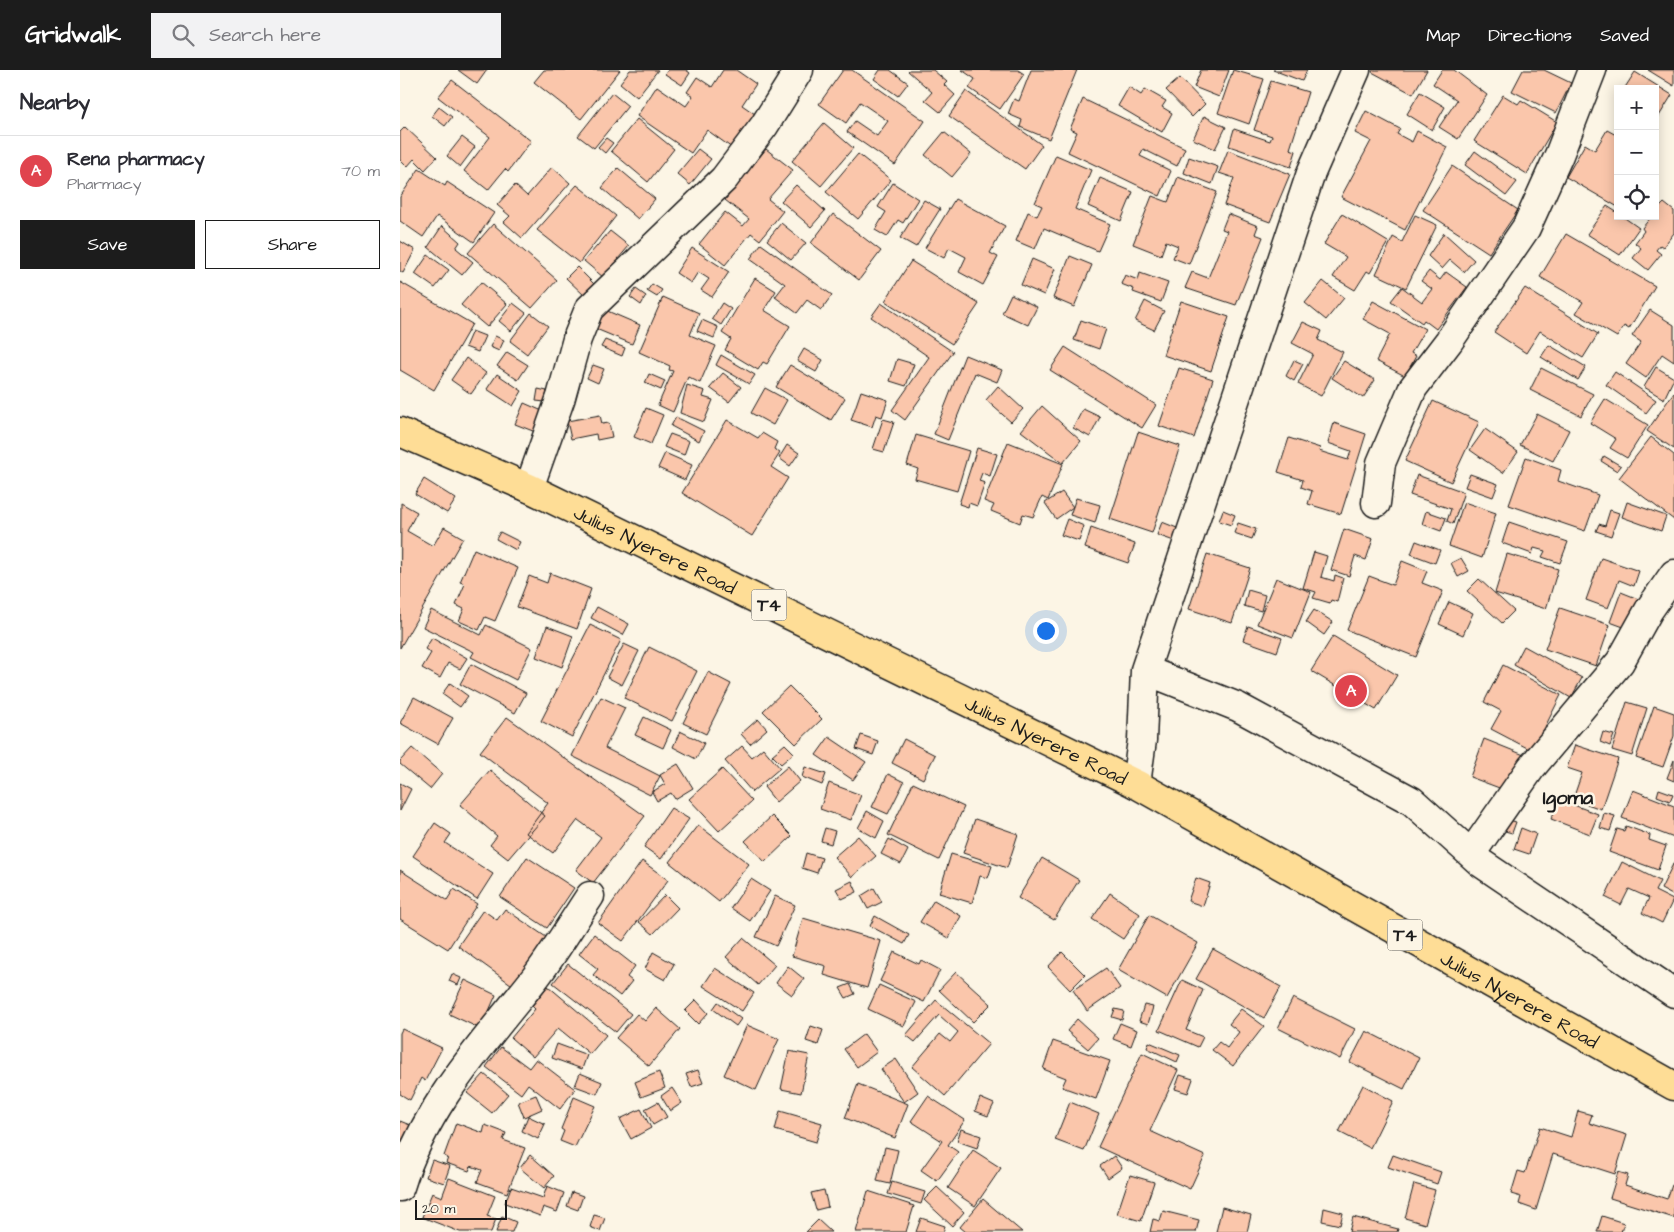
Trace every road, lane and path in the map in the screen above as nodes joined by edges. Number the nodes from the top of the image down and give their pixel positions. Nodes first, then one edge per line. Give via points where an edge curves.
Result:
1 (800, 70) edge
2 (1356, 70) edge
3 (1592, 70) edge
4 (400, 432) edge
5 (529, 488) junction
6 (1376, 503) dead end
7 (1674, 574) edge
8 (1145, 670) junction
9 (1136, 784) junction
10 (1471, 854) junction
11 (590, 896) dead end
12 (1674, 993) edge
13 (1674, 1086) edge
14 (400, 1187) edge

1 - 5 street via 724,179 589,309
2 - 8 street via 1311,173
3 - 6 street via 1526,228 1413,388 1381,463
4 - 5 highway, Julius Nyerere Road / T4
5 - 9 highway, Julius Nyerere Road / T4
7 - 10 street via 1620,662 1530,768
8 - 9 street via 1142,740
8 - 10 street via 1238,707 1412,801
9 - 13 highway, Julius Nyerere Road / T4
10 - 12 street
11 - 14 street via 537,976 434,1108 407,1164

